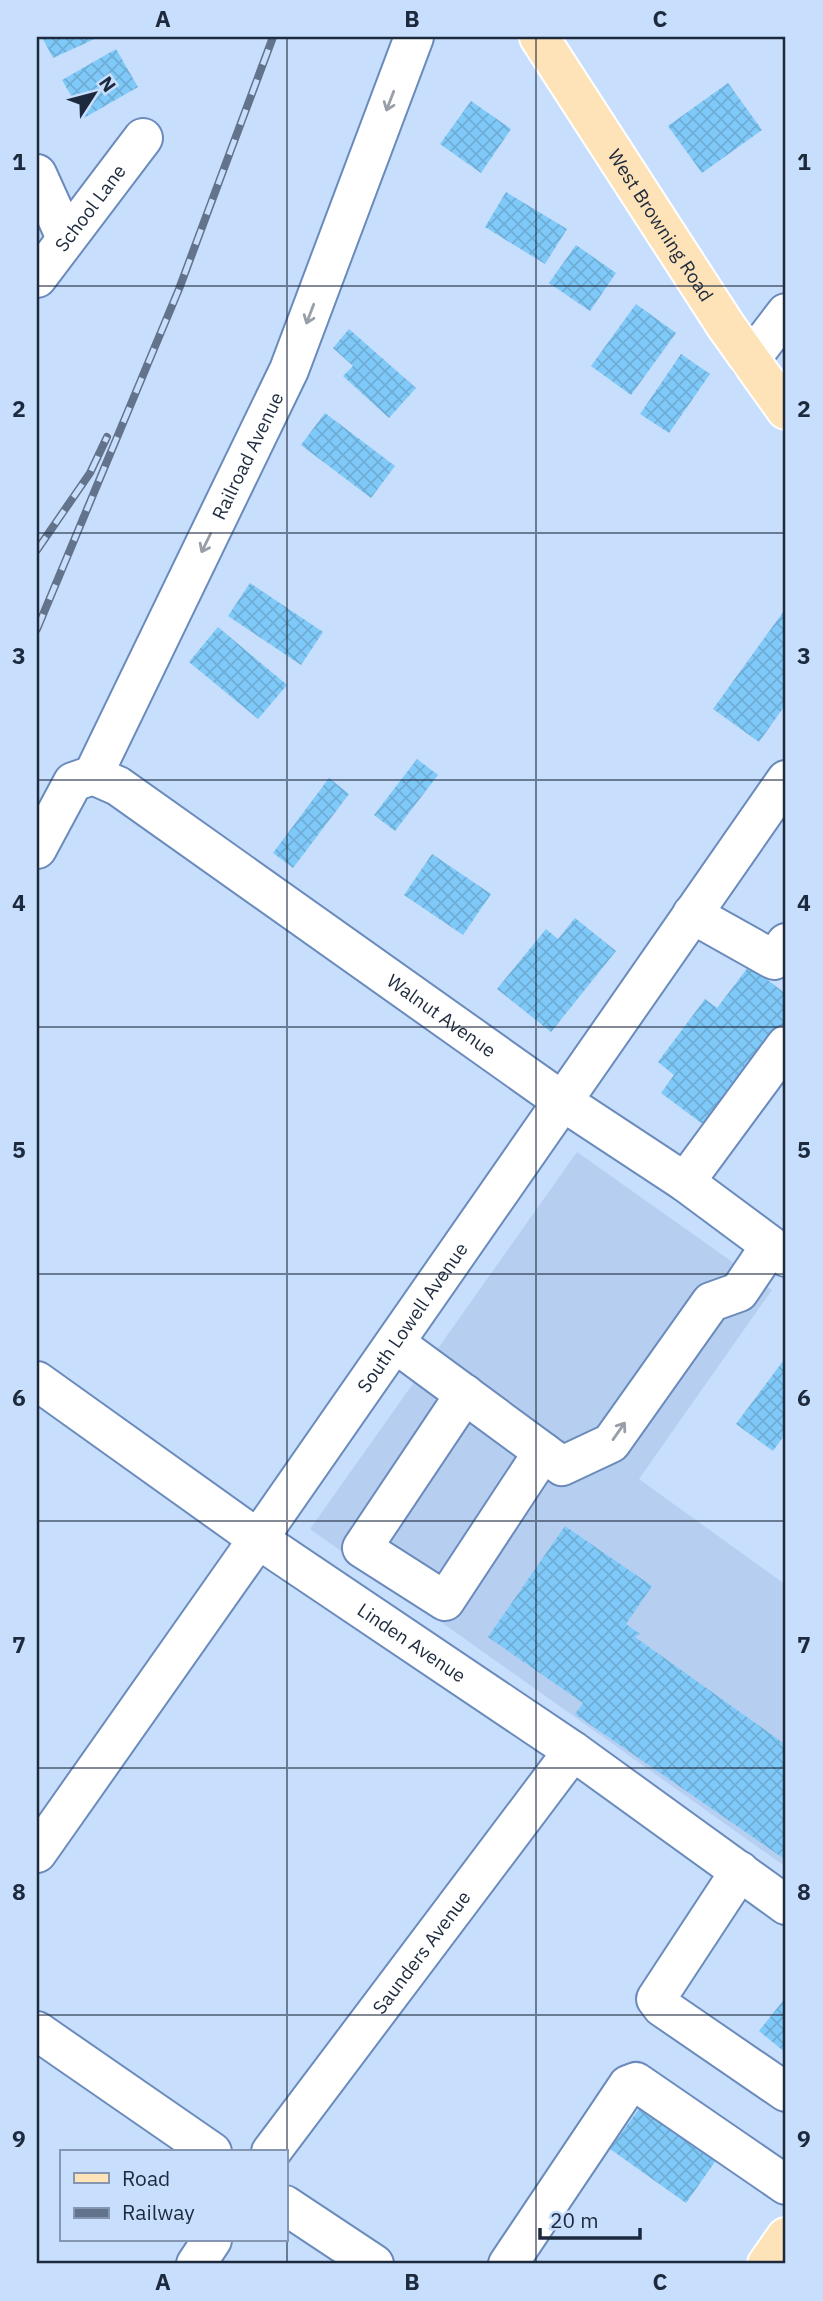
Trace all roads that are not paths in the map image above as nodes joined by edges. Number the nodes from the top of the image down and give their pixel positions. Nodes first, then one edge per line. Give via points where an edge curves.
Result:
1 (414, 37) edge
2 (539, 37) edge
3 (143, 138) dead end
4 (37, 174) edge
5 (66, 238) junction
6 (37, 278) edge
7 (786, 313) edge
8 (773, 384) edge
9 (93, 775) junction
10 (786, 780) edge
11 (37, 849) edge
12 (692, 914) junction
13 (782, 957) edge
14 (786, 1045) edge
15 (562, 1101) junction
16 (685, 1182) junction
17 (778, 1251) edge
18 (395, 1343) junction
19 (37, 1381) edge
20 (465, 1394) junction
21 (553, 1459) junction
22 (258, 1539) junction
23 (573, 1751) junction
24 (37, 1853) edge
25 (740, 1871) junction
26 (786, 1905) edge
27 (37, 2031) edge
28 (786, 2092) edge
29 (209, 2150) edge
30 (273, 2150) edge
31 (786, 2185) edge
32 (287, 2206) edge
33 (786, 2237) edge
34 (211, 2242) edge
35 (196, 2264) edge
36 (374, 2264) edge
37 (508, 2264) edge
38 (767, 2264) edge

1 -> 9 street, Railroad Avenue via 289,370
2 - 8 main road, West Browning Road
3 - 5 street, School Lane
4 - 5 street
5 - 6 street, School Lane
7 - 8 street
9 - 11 street, Railroad Avenue via 73,782
9 - 15 street, Walnut Avenue via 118,786
10 - 12 street, South Lowell Avenue
12 - 13 street
12 - 15 street, South Lowell Avenue
14 - 16 street
15 - 16 street, Walnut Avenue
15 - 18 street, South Lowell Avenue
16 - 17 street, Walnut Avenue
21 -> 17 street via 611,1443 711,1302 739,1292
18 - 20 street
18 - 22 street, South Lowell Avenue
19 - 22 street, Linden Avenue
20 - 21 street
20 - 21 street via 362,1548 445,1601
22 - 23 street, Linden Avenue
22 - 24 street, South Lowell Avenue
23 - 25 street, Linden Avenue
23 - 30 street, Saunders Avenue
25 - 26 street, Linden Avenue
25 - 28 street via 656,1999
27 - 29 street
31 - 37 street via 636,2082 628,2085
32 - 36 street
33 - 38 main road
34 - 35 street

